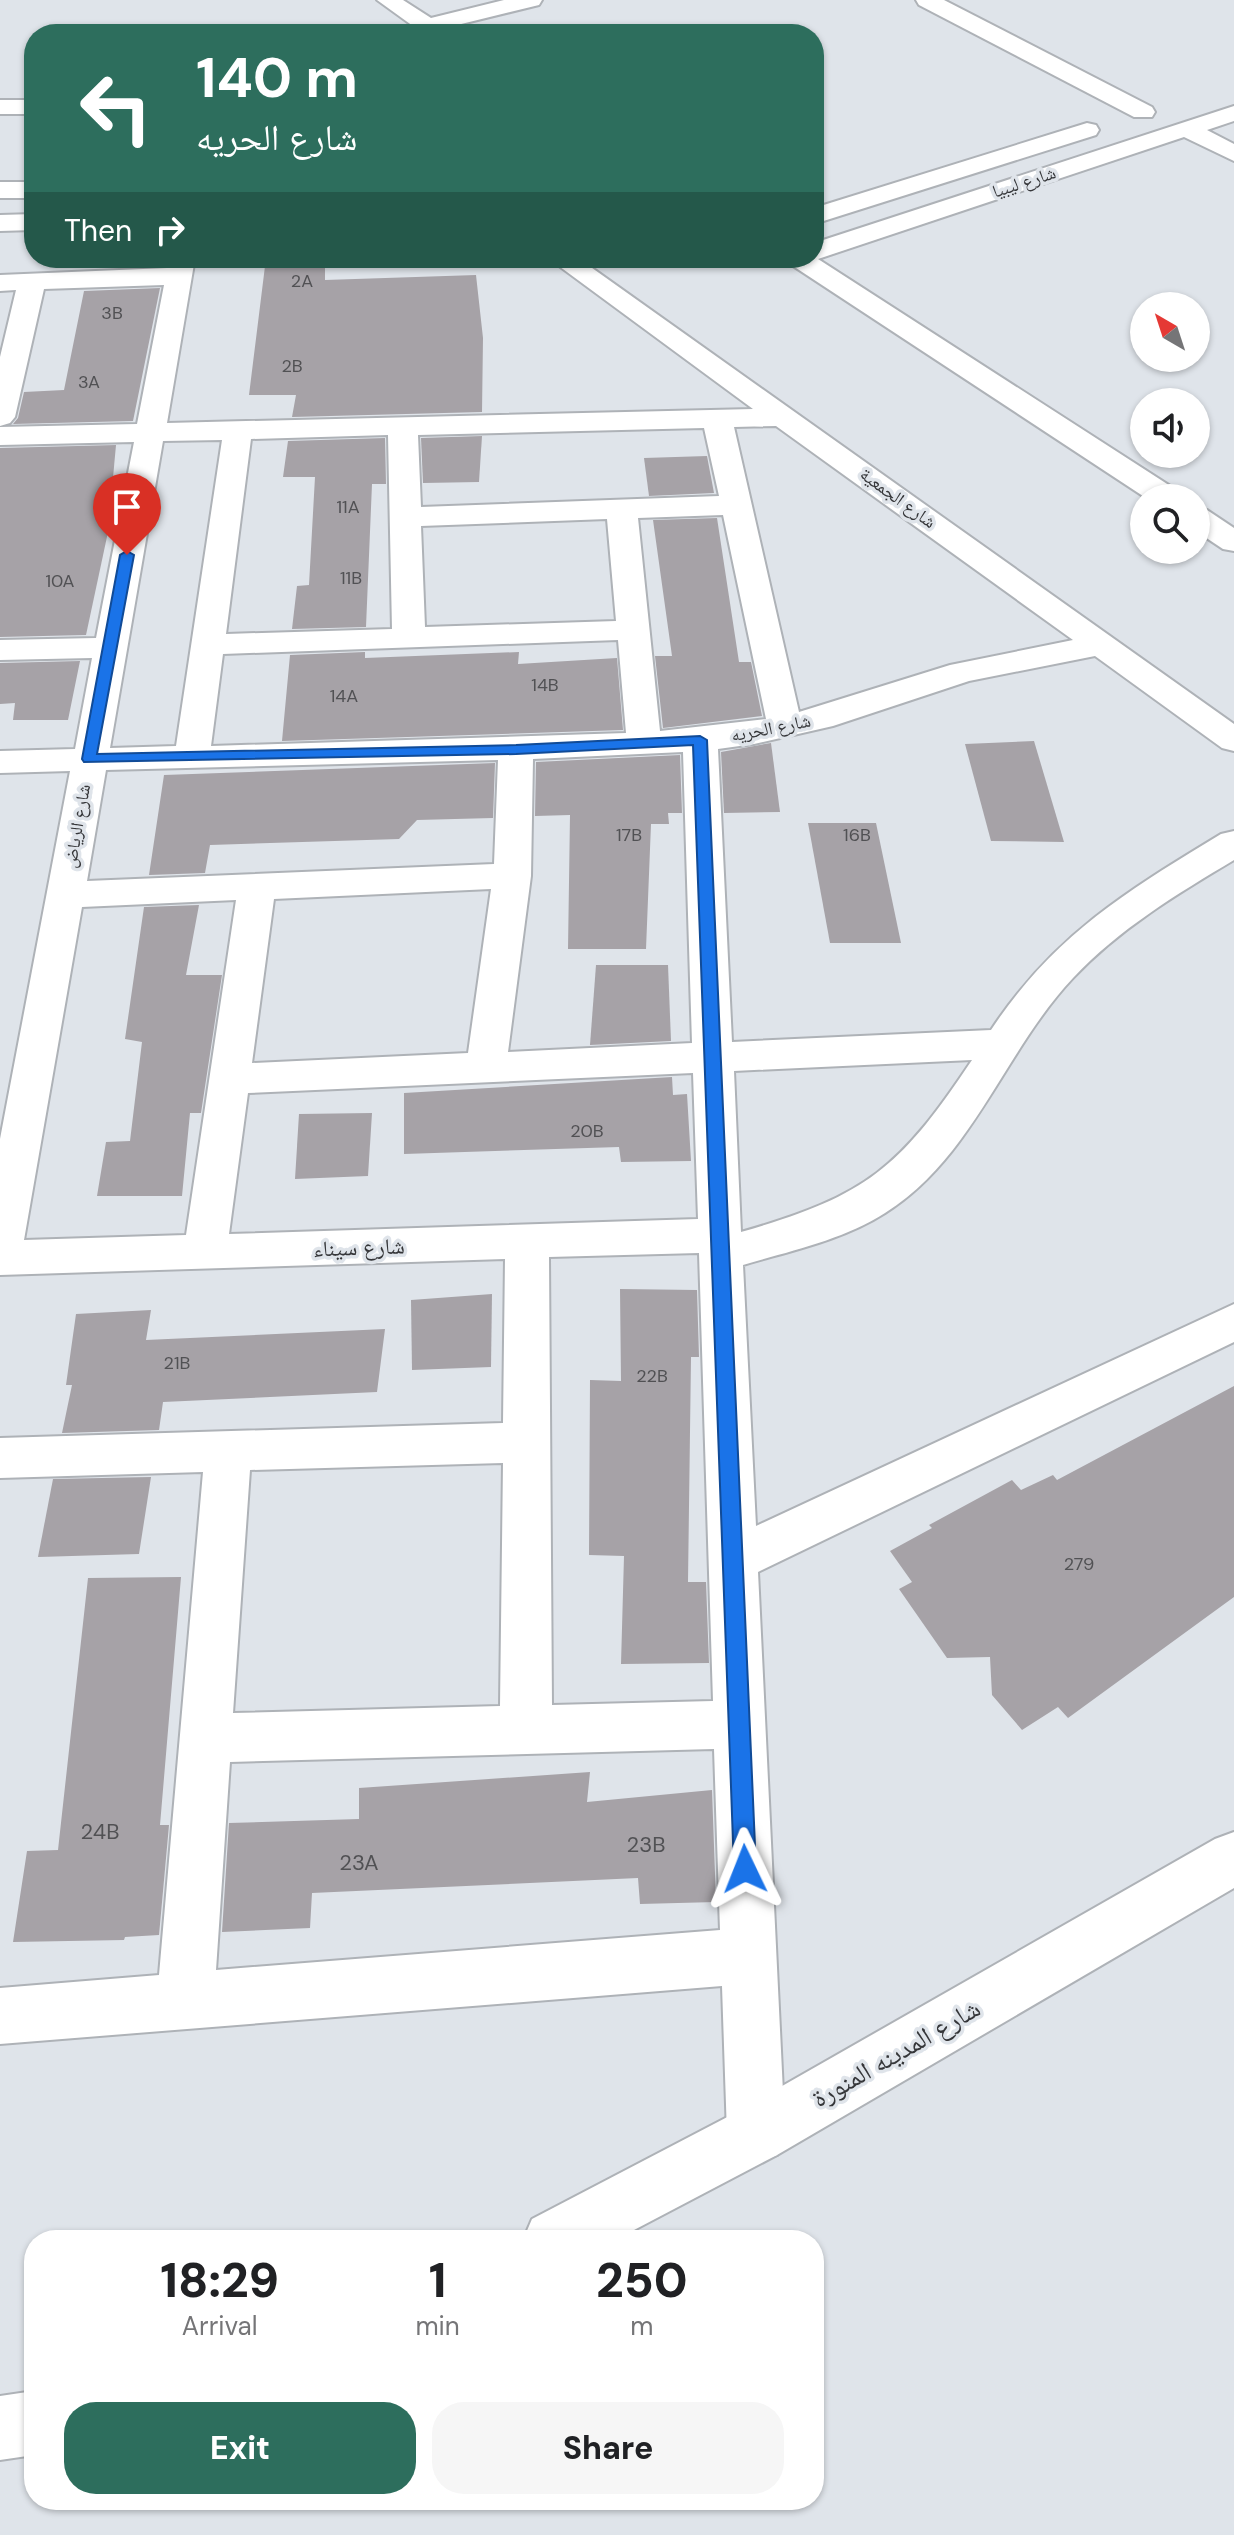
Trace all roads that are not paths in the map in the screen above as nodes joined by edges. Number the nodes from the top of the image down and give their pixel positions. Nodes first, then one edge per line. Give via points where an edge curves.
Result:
1 (531, 0) edge
2 (927, 0) edge
3 (427, 3) dead end
4 (395, 5) edge
5 (424, 24) edge
6 (460, 24) edge
7 (1174, 102) dead end
8 (0, 107) edge
9 (24, 107) edge
10 (1143, 112) junction
11 (1234, 113) edge
12 (1187, 129) junction
13 (1080, 132) junction
14 (1115, 152) junction
15 (1234, 154) edge
16 (0, 190) edge
17 (24, 190) edge
18 (824, 213) edge
19 (24, 222) edge
20 (0, 223) edge
21 (824, 249) edge
22 (170, 268) edge
23 (180, 268) edge
24 (575, 268) edge
25 (814, 268) edge
26 (32, 282) junction
27 (0, 283) edge
28 (6, 370) edge
29 (0, 417) edge
30 (787, 417) junction
31 (717, 419) junction
32 (403, 426) junction
33 (238, 429) junction
34 (150, 431) junction
35 (0, 436) edge
36 (1146, 484) edge
37 (737, 505) junction
38 (622, 510) junction
39 (405, 517) junction
40 (1210, 526) edge
41 (1234, 542) edge
42 (633, 630) junction
43 (409, 638) junction
44 (208, 645) junction
45 (1101, 645) junction
46 (110, 648) junction
47 (0, 650) edge
48 (785, 726) junction
49 (700, 740) junction
50 (1234, 740) edge
51 (644, 743) junction
52 (516, 749) junction
53 (192, 756) junction
54 (89, 759) junction
55 (0, 762) edge
56 (1234, 843) edge
57 (512, 876) junction
58 (257, 888) junction
59 (65, 895) junction
60 (1001, 1044) junction
61 (712, 1058) junction
62 (486, 1068) junction
63 (230, 1079) junction
64 (527, 1241) junction
65 (719, 1245) junction
66 (205, 1252) junction
67 (0, 1256) edge
68 (1234, 1322) edge
69 (527, 1442) junction
70 (228, 1451) junction
71 (0, 1458) edge
72 (732, 1561) junction
73 (740, 1724) junction
74 (526, 1729) junction
75 (205, 1738) junction
76 (1234, 1858) edge
77 (748, 1956) junction
78 (185, 2002) junction
79 (0, 2016) edge
80 (756, 2134) junction
81 (572, 2230) edge
82 (24, 2424) edge
83 (0, 2428) edge

1 - 6 street
2 - 10 street
3 - 4 street
4 - 5 street
7 - 10 street, شارع ليبيا
8 - 9 street
10 - 13 street, شارع ليبيا
11 - 12 street, شارع ليبيا
12 - 14 street, شارع ليبيا
12 - 15 street
13 - 14 street
13 - 18 street, شارع ليبيا
14 - 21 street, شارع ليبيا
16 - 17 street
19 - 20 street
22 - 26 street
23 - 34 street, شارع الرياض
24 - 30 street, شارع الجمعية
25 - 36 street
26 - 27 street
26 - 28 street
28 - 29 street
30 - 31 street
30 - 45 street, شارع الجمعية
31 - 32 street
31 - 37 street
32 - 33 street
32 - 39 street
33 - 34 street
33 - 44 street
34 - 35 street
34 - 46 street, شارع الرياض
37 - 38 street
37 - 48 street
38 - 39 street
38 - 42 street
39 - 43 street
40 - 41 street
42 - 43 street
42 - 51 street
43 - 44 street
44 - 53 street
45 - 48 street, شارع الحريه via 962,672
45 - 50 street, شارع الجمعية
46 - 47 street
46 - 54 street, شارع الرياض
48 - 49 street, شارع الحريه
49 - 51 street, شارع الحريه
49 - 61 street
51 - 52 street, شارع الحريه
52 - 53 street, شارع الحريه
52 - 57 street
53 - 54 street, شارع الحريه
54 - 55 street, شارع الحريه
54 - 59 street, شارع الرياض
56 - 60 street, شارع سيناء via 1090,939 1029,1003
57 - 58 street
57 - 62 street
58 - 59 street
58 - 63 street
59 - 67 street, شارع الرياض
60 - 61 street
60 - 65 street, شارع سيناء via 942,1135 911,1171 870,1202 818,1225
61 - 62 street
61 - 65 street
62 - 63 street
63 - 66 street
64 - 65 street, شارع سيناء
64 - 66 street, شارع سيناء
64 - 69 street
65 - 72 street
66 - 67 street, شارع سيناء
68 - 72 street
69 - 70 street
69 - 74 street
70 - 71 street
70 - 75 street
72 - 73 street
73 - 74 street
73 - 77 street
74 - 75 street
75 - 78 street
76 - 80 street, شارع المدينه المنورة
77 - 78 street
77 - 80 street
78 - 79 street
80 - 81 street, شارع المدينه المنورة
82 - 83 street

